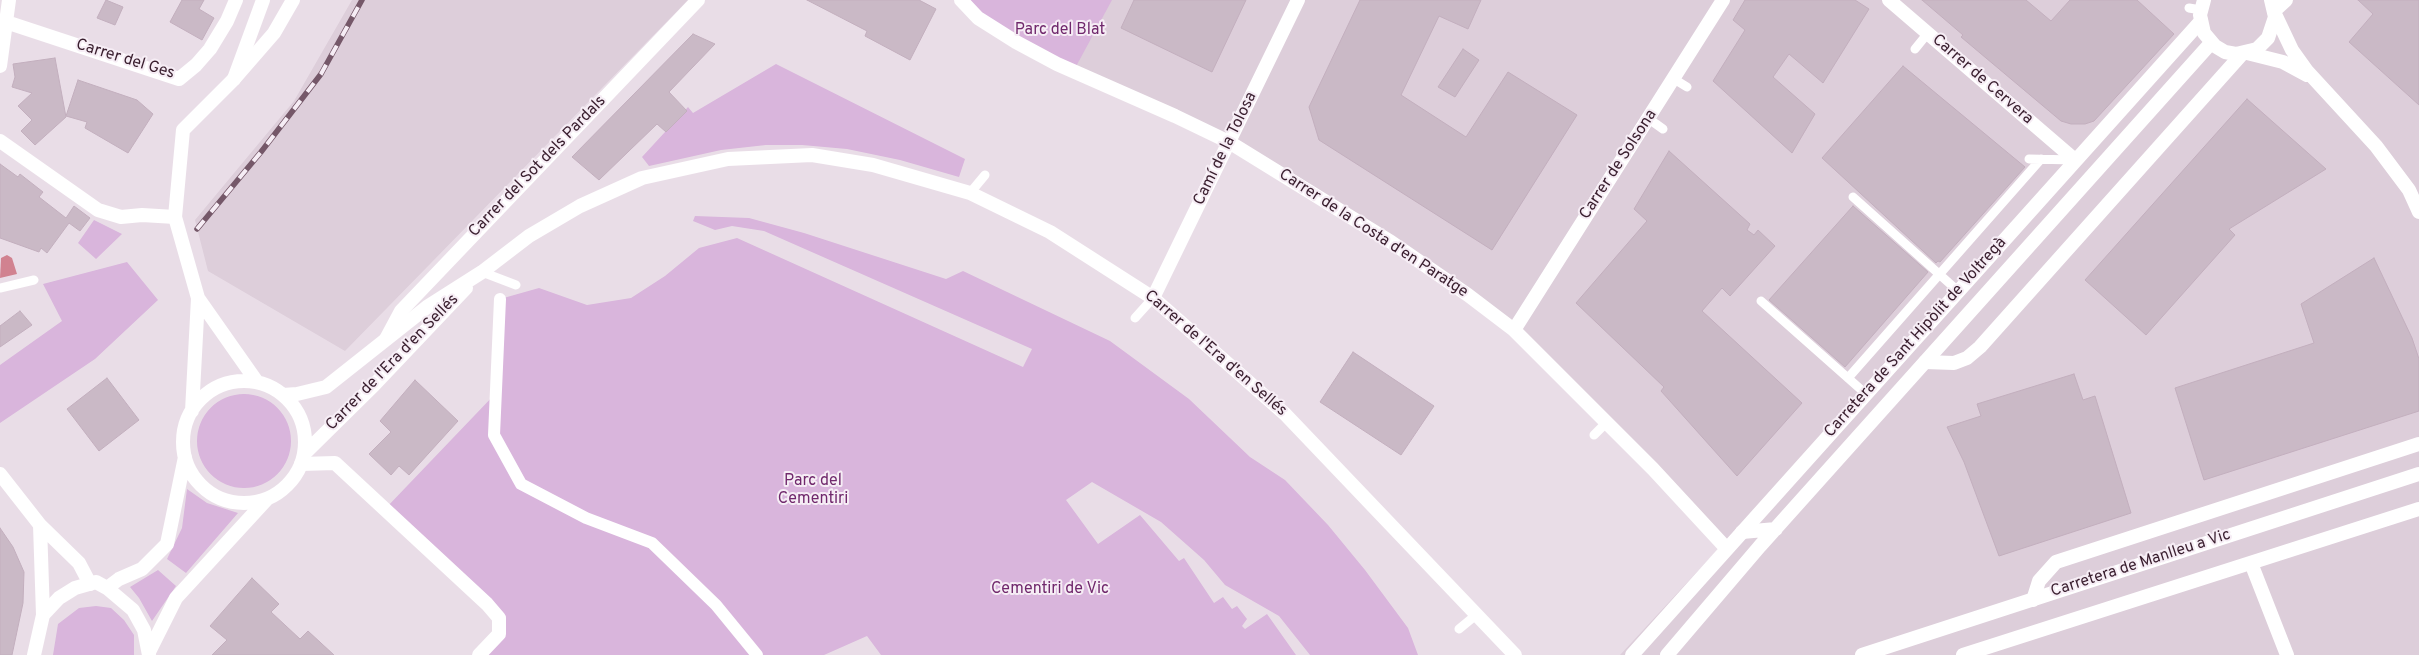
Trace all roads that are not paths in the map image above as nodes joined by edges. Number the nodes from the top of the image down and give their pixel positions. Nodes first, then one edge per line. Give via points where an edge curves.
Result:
1 (9, 0) edge
2 (236, 0) edge
3 (263, 0) edge
4 (293, 0) edge
5 (698, 0) edge
6 (961, 0) edge
7 (1298, 0) edge
8 (1723, 0) edge
9 (1889, 0) edge
10 (2275, 5) edge
11 (2198, 8) edge
12 (6, 22) junction
13 (1928, 33) junction
14 (2211, 43) junction
15 (1916, 49) dead end
16 (2244, 53) junction
17 (0, 66) edge
18 (234, 79) junction
19 (1674, 79) junction
20 (2318, 83) junction
21 (1687, 87) dead end
22 (1649, 119) junction
23 (1663, 129) dead end
24 (0, 141) edge
25 (1228, 142) junction
26 (2029, 159) dead end
27 (2041, 159) junction
28 (2075, 160) junction
29 (985, 175) dead end
30 (2414, 187) edge
31 (970, 193) junction
32 (1854, 197) dead end
33 (2419, 212) edge
34 (175, 217) junction
35 (482, 272) junction
36 (1938, 274) junction
37 (34, 280) dead end
38 (516, 284) dead end
39 (0, 288) edge
40 (1958, 291) junction
41 (198, 298) junction
42 (1153, 298) junction
43 (500, 299) dead end
44 (1761, 301) dead end
45 (1135, 318) dead end
46 (1514, 330) junction
47 (386, 339) junction
48 (1925, 362) junction
49 (1848, 378) junction
50 (257, 382) junction
51 (1866, 394) junction
52 (283, 395) junction
53 (192, 410) junction
54 (1606, 422) junction
55 (1594, 435) dead end
56 (2419, 444) edge
57 (185, 457) junction
58 (303, 459) junction
59 (0, 474) edge
60 (2419, 474) edge
61 (267, 499) junction
62 (2419, 509) edge
63 (40, 525) junction
64 (1776, 529) junction
65 (1742, 532) junction
66 (1727, 549) junction
67 (2251, 563) junction
68 (90, 584) junction
69 (107, 588) junction
70 (2032, 600) junction
71 (43, 615) junction
72 (1476, 615) junction
73 (1459, 629) dead end
74 (149, 654) edge
75 (34, 655) edge
76 (479, 655) edge
77 (757, 655) edge
78 (1515, 655) edge
79 (1632, 655) edge
80 (1666, 655) edge
81 (1862, 655) edge
82 (1963, 655) edge
83 (2287, 655) edge

1 - 12 street
2 - 12 street, Carrer del Ges via 210,50 179,79
3 - 18 street
4 - 18 street via 274,33
5 - 47 street, Carrer del Sot dels Pardals via 401,311
6 - 25 street, Carrer de la Costa d'en Paratge via 978,18 1024,47
7 - 25 street, Camí de la Tolosa
8 - 19 street, Carrer de Solsona
9 - 13 street, Carrer de Cervera
10 - 16 street, Carretera de Sant Hipòlit de Voltregà via 2273,28 2268,38 2257,49
10 - 20 street via 2292,50
11 - 14 street via 2204,33
11 - 28 street, Carretera de Sant Hipòlit de Voltregà
12 - 17 street
13 - 15 lane
13 - 28 street, Carrer de Cervera
14 - 16 street via 2225,52
14 - 48 street, Carretera de Sant Hipòlit de Voltregà
16 - 20 street via 2283,62
16 - 48 street, Carretera de Sant Hipòlit de Voltregà via 1980,347 1954,363
18 - 34 street via 182,130
19 - 21 lane
19 - 22 street, Carrer de Solsona
20 - 30 street
22 - 23 lane
22 - 46 street, Carrer de Solsona
24 - 34 street via 98,210 121,217
25 - 42 street, Camí de la Tolosa
25 - 46 street, Carrer de la Costa d'en Paratge via 1390,242
26 - 27 lane
27 - 28 lane
27 - 36 lane
28 - 40 street, Carretera de Sant Hipòlit de Voltregà
29 - 31 lane
30 - 33 street
31 - 35 street, Carrer de l'Era d'en Sellés via 873,165 812,155 728,159 642,178 580,206 529,236
31 - 42 street, Carrer de l'Era d'en Sellés via 1050,232
32 - 36 lane
34 - 41 street
35 - 38 lane
35 - 47 street, Carrer de l'Era d'en Sellés
35 - 58 street, Carrer de l'Era d'en Sellés
36 - 40 lane
36 - 49 lane
37 - 39 lane
40 - 51 street, Carretera de Sant Hipòlit de Voltregà
41 - 50 street
41 - 53 street
42 - 45 lane
42 - 72 street, Carrer de l'Era d'en Sellés via 1285,414
43 - 77 street via 494,435 522,484 586,518 652,543 716,604
44 - 49 lane
46 - 54 street, Carrer de la Costa d'en Paratge
47 - 52 street, Carrer de l'Era d'en Sellés via 326,387
48 - 64 street, Carretera de Sant Hipòlit de Voltregà
49 - 51 lane
50 - 52 street
50 - 53 street via 234,381 222,385 206,394
51 - 65 street, Carretera de Sant Hipòlit de Voltregà
52 - 58 street via 301,419 305,436
53 - 57 street via 184,429
54 - 55 lane
54 - 66 street, Carrer de la Costa d'en Paratge
56 - 70 street via 2056,562 2039,581
57 - 61 street via 194,477 213,494 235,502
57 - 69 street via 167,544 142,569
58 - 61 street via 287,485
58 - 76 street via 335,463 487,604 499,618 499,634
59 - 63 street
60 - 70 street, Carretera de Manlleu a Vic
61 - 74 street via 176,598
62 - 67 street, Carretera de Manlleu a Vic
63 - 68 street via 79,563
63 - 71 street
64 - 65 street
64 - 80 street, Carretera de Sant Hipòlit de Voltregà
65 - 66 street, Carretera de Sant Hipòlit de Voltregà
66 - 79 street, Carretera de Sant Hipòlit de Voltregà
67 - 82 street, Carretera de Manlleu a Vic
67 - 83 street
68 - 69 street via 96,582
68 - 71 street via 59,598
69 - 74 street via 133,610 144,630
70 - 81 street, Carretera de Manlleu a Vic
71 - 75 street
72 - 73 lane
72 - 78 street, Carrer de l'Era d'en Sellés

